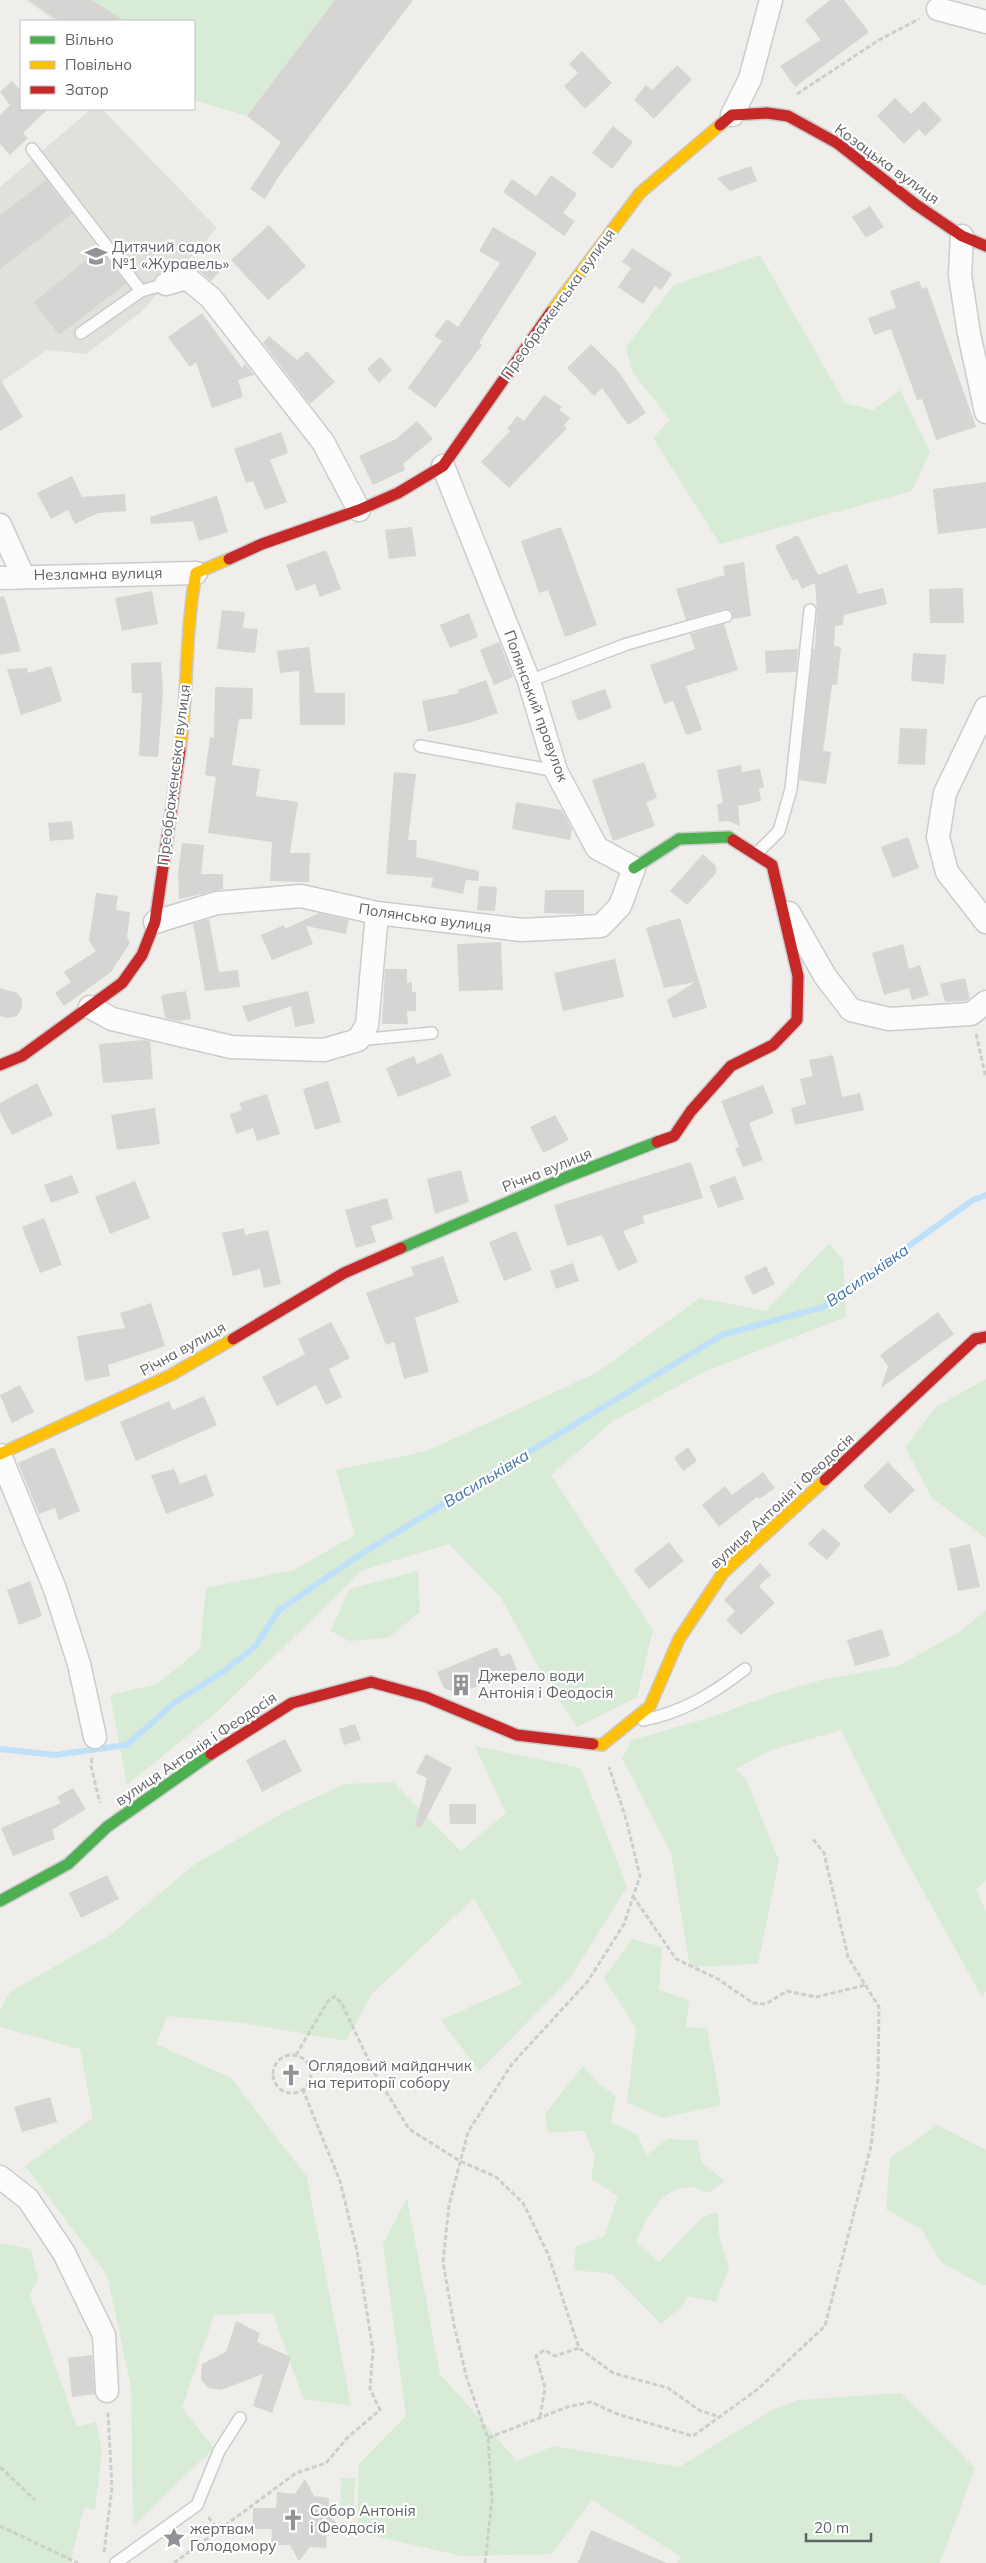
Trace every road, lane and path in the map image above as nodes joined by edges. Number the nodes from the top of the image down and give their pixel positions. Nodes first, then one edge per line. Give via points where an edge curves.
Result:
1 (771, 0) edge
2 (938, 9) joint
3 (986, 22) edge
4 (767, 113) junction
5 (732, 115) junction
6 (32, 149) dead end
7 (962, 236) junction
8 (986, 246) edge
9 (166, 284) joint
10 (141, 290) junction
11 (81, 333) dead end
12 (986, 412) edge
13 (442, 466) junction
14 (360, 510) junction
15 (0, 525) edge
16 (196, 572) junction
17 (23, 576) junction
18 (0, 578) edge
19 (810, 610) dead end
20 (726, 616) dead end
21 (529, 681) junction
22 (986, 708) edge
23 (420, 746) dead end
24 (556, 771) junction
25 (756, 854) junction
26 (634, 868) junction
27 (779, 895) junction
28 (376, 914) junction
29 (155, 922) junction
30 (986, 922) edge
31 (90, 1007) junction
32 (979, 1008) edge
33 (432, 1033) dead end
34 (358, 1040) junction
35 (0, 1065) edge
36 (986, 1078) edge
37 (986, 1337) edge
38 (0, 1455) edge
39 (745, 1669) dead end
40 (629, 1723) junction
41 (95, 1737) dead end
42 (602, 1745) junction
43 (91, 1766) dead end
44 (107, 1827) junction
45 (813, 1839) dead end
46 (633, 1896) junction
47 (0, 1901) edge
48 (866, 1985) junction
49 (296, 2055) junction
50 (303, 2090) junction
51 (460, 2161) junction
52 (0, 2177) edge
53 (579, 2348) junction
54 (107, 2391) joint
55 (720, 2417) junction
56 (240, 2418) dead end
57 (540, 2418) junction
58 (488, 2438) junction
59 (0, 2467) edge
60 (35, 2500) dead end
61 (198, 2505) junction
62 (0, 2526) edge
63 (219, 2530) junction
64 (103, 2557) dead end
65 (78, 2563) edge
66 (116, 2563) edge
67 (174, 2563) edge
68 (485, 2563) edge

1 - 5 street via 750,79
2 - 3 street
2 - 4 path via 879,40
4 - 5 street
4 - 7 street, Козацька вулиця via 788,116 837,143 914,204
5 - 13 street, Преображенська вулиця via 640,193 569,286
6 - 10 lane
7 - 8 street, Козацька вулиця
7 - 12 street via 960,275
9 - 10 lane
9 - 14 street via 187,278 211,298 323,442
10 - 11 lane
13 - 14 street, Преображенська вулиця via 398,493
13 - 21 street, Полянський провулок
14 - 16 street, Преображенська вулиця via 262,544
15 - 17 street
16 - 17 street, Незламна вулиця
16 - 29 street, Преображенська вулиця via 189,612 186,707
17 - 18 street, Незламна вулиця
19 - 25 lane via 791,789 779,831
20 - 21 lane via 627,644
21 - 24 street, Полянський провулок
22 - 30 street via 945,793 938,837 947,872
23 - 24 lane
24 - 26 street, Полянський провулок via 597,848
25 - 26 street, Річна вулиця via 729,837 679,838
25 - 27 street, Річна вулиця via 772,865
26 - 28 street, Полянська вулиця via 620,906 601,926 522,930
27 - 32 street via 825,976 851,1010 889,1019
27 - 38 street, Річна вулиця via 798,976 797,1020 773,1045 731,1066 674,1136 567,1177 344,1273 171,1375
28 - 29 street, Полянська вулиця via 301,896 217,903
28 - 34 street via 367,1025
29 - 31 street, Преображенська вулиця via 142,955 122,983
31 - 34 street via 112,1019 231,1047 324,1050
31 - 35 street, Преображенська вулиця via 22,1056
32 - 36 path
33 - 34 lane
37 - 40 street, вулиця Антонія і Феодосія via 975,1339 883,1428 723,1573 678,1640 650,1706
38 - 41 street via 54,1589 79,1664
39 - 40 lane via 687,1707
40 - 42 street, вулиця Антонія і Феодосія
42 - 44 street, вулиця Антонія і Феодосія via 517,1735 426,1697 371,1682 292,1703 212,1753
42 - 46 path via 640,1876
43 - 44 path
44 - 47 street, вулиця Антонія і Феодосія via 68,1864
45 - 48 path via 824,1853 848,1957
46 - 48 path via 676,1959 718,1979 753,2003 766,2004 787,1991 816,1997
46 - 51 path via 624,1924 588,1981 512,2064 468,2132
48 - 55 path via 879,2008 878,2079 871,2146 825,2326 758,2389
49 - 50 path via 307,2061 311,2068 309,2083
49 - 50 path via 279,2059 274,2065 273,2080 283,2092 290,2094
49 - 51 path via 328,2001 335,1996 342,2004 375,2074 409,2129
50 - 63 path via 342,2189 357,2251 373,2350 370,2389 380,2410 348,2437 326,2463 296,2473
51 - 53 path via 496,2177 523,2204 548,2254
51 - 58 path via 449,2205 443,2262 467,2379
52 - 54 street via 28,2199 64,2252 104,2335
53 - 55 path via 613,2372 668,2388 700,2410
53 - 57 path via 554,2356 544,2350 536,2356 545,2388
54 - 64 path via 112,2488
55 - 57 path via 694,2436 617,2414 591,2402
56 - 61 lane via 219,2451
57 - 58 path
58 - 68 path via 492,2500
59 - 60 path
61 - 63 path
61 - 66 lane
62 - 65 path
63 - 67 path

